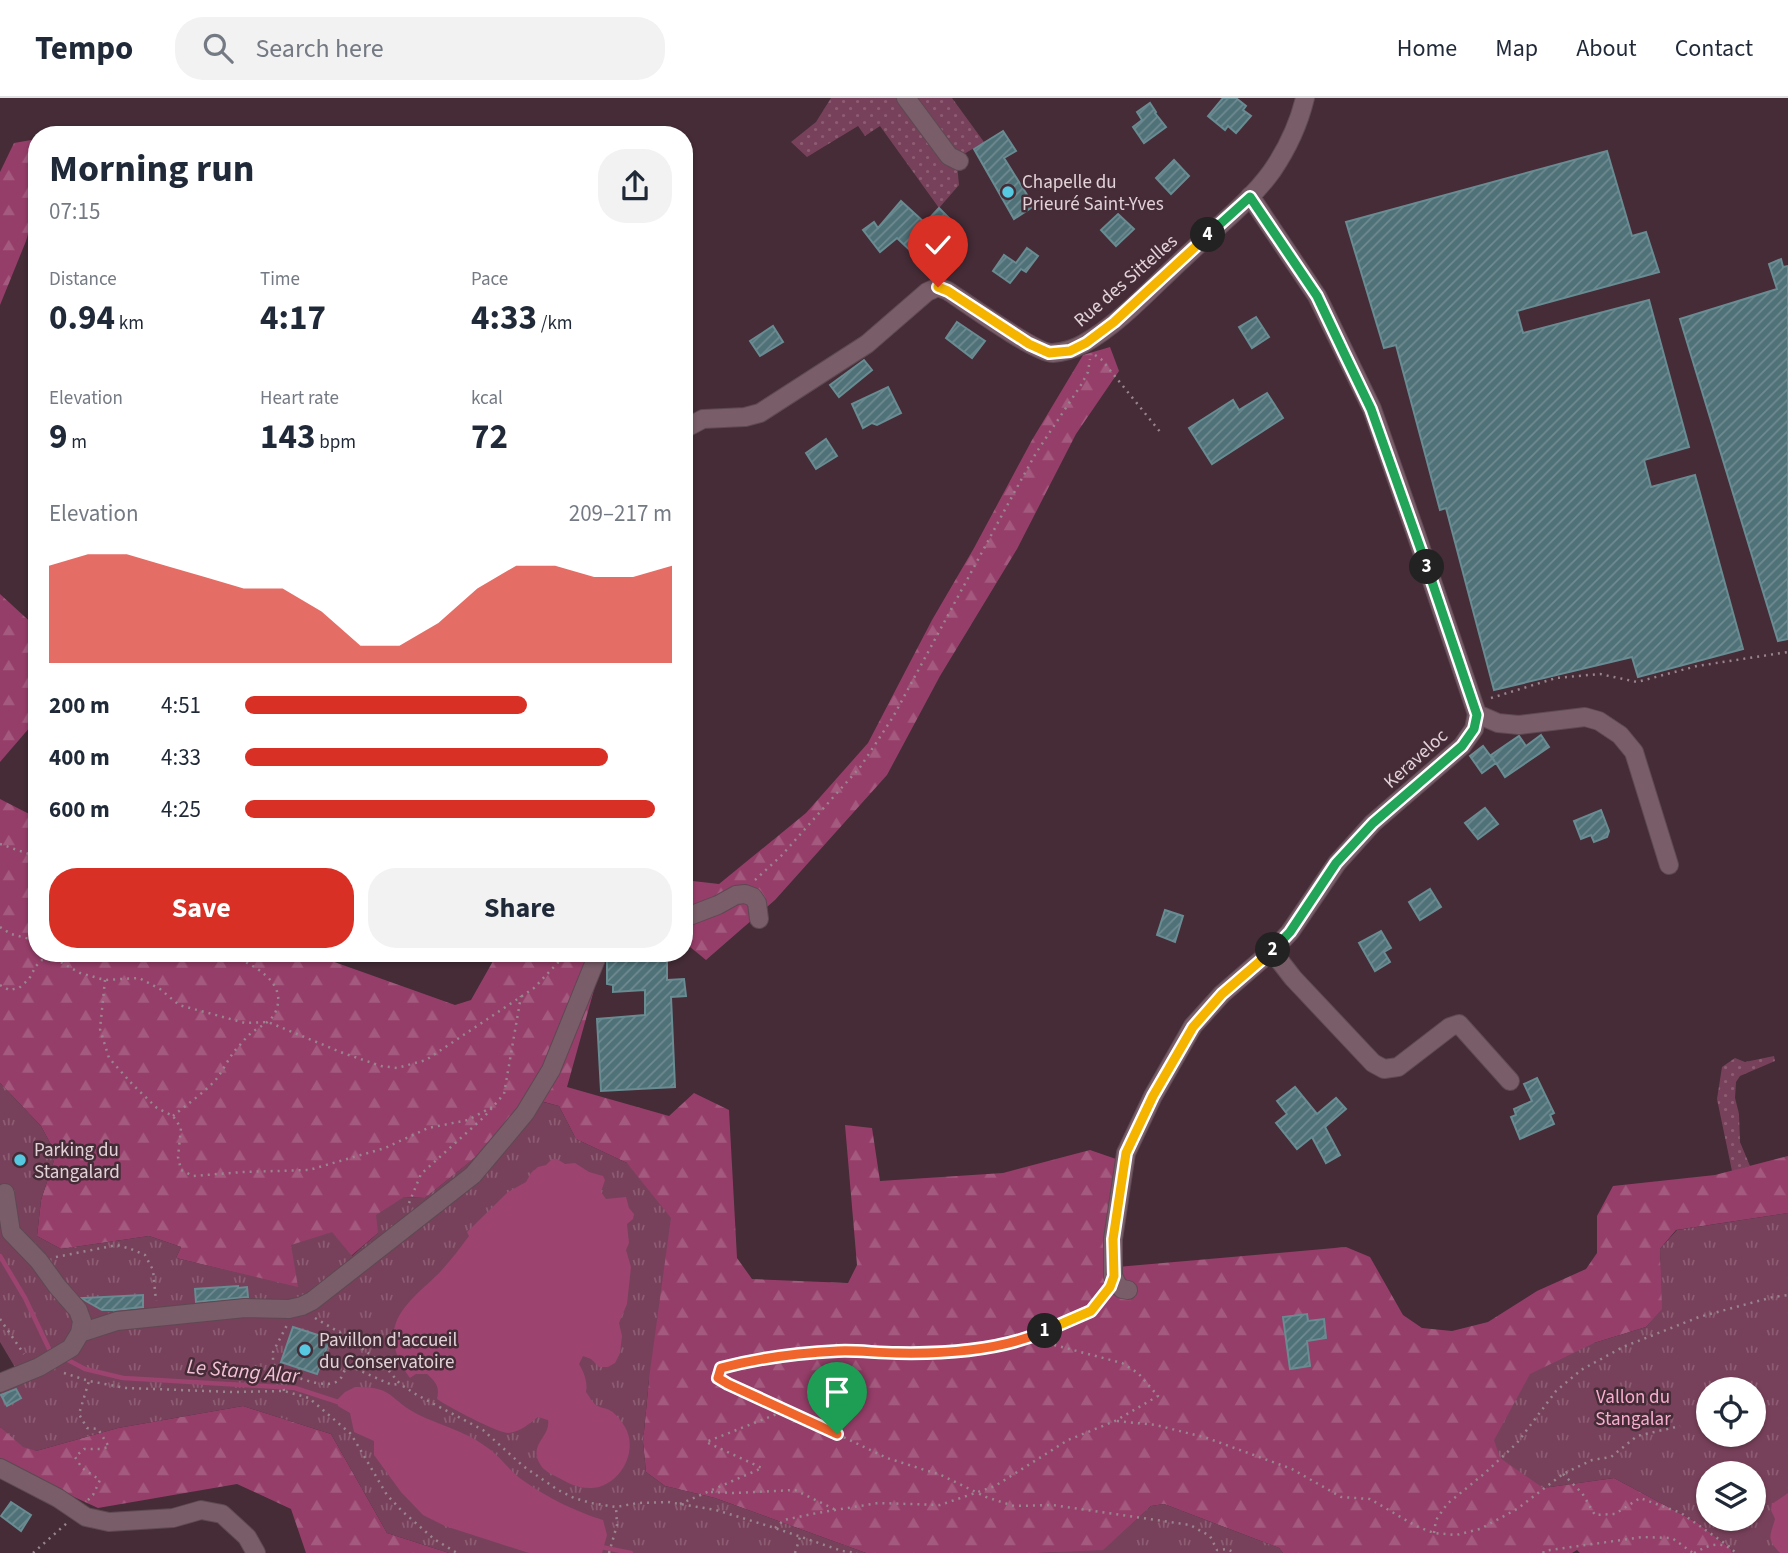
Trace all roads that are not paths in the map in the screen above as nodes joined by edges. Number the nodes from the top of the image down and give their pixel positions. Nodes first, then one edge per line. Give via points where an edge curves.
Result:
1 (906, 98) edge
2 (1305, 98) edge
3 (959, 161) dead end
4 (1250, 197) junction
5 (693, 424) edge
6 (1475, 709) junction
7 (1669, 865) dead end
8 (693, 915) edge
9 (759, 919) dead end
10 (1275, 948) junction
11 (595, 962) edge
12 (1510, 1081) dead end
13 (5, 1193) dead end
14 (1128, 1290) dead end
15 (76, 1340) junction
16 (0, 1383) edge
17 (0, 1468) edge
18 (256, 1553) edge

1 - 3 street via 949,156
2 - 4 street, Rue des Sittelles via 1286,147
4 - 5 street, Rue des Sittelles via 1114,322 1070,351 1049,353 1029,344 938,287 867,344 760,413 703,419
4 - 6 street via 1317,296 1371,409
6 - 7 street via 1497,723 1519,725 1585,717 1620,735 1634,752
6 - 10 street, Keraveloc via 1474,729 1462,746 1373,823 1336,863
8 - 9 street via 745,894 757,903
10 - 12 street via 1293,978 1373,1063 1384,1069 1398,1067 1459,1024
10 - 14 street, Keraveloc via 1222,994 1193,1027 1126,1153 1113,1239 1114,1276 1117,1284
11 - 15 street via 551,1070 500,1143 473,1175 312,1301 289,1309 245,1308 117,1321
13 - 15 street via 11,1232 78,1310 82,1321
15 - 16 street via 39,1367
17 - 18 street via 86,1517 109,1522 173,1518 201,1510 222,1514 247,1537

